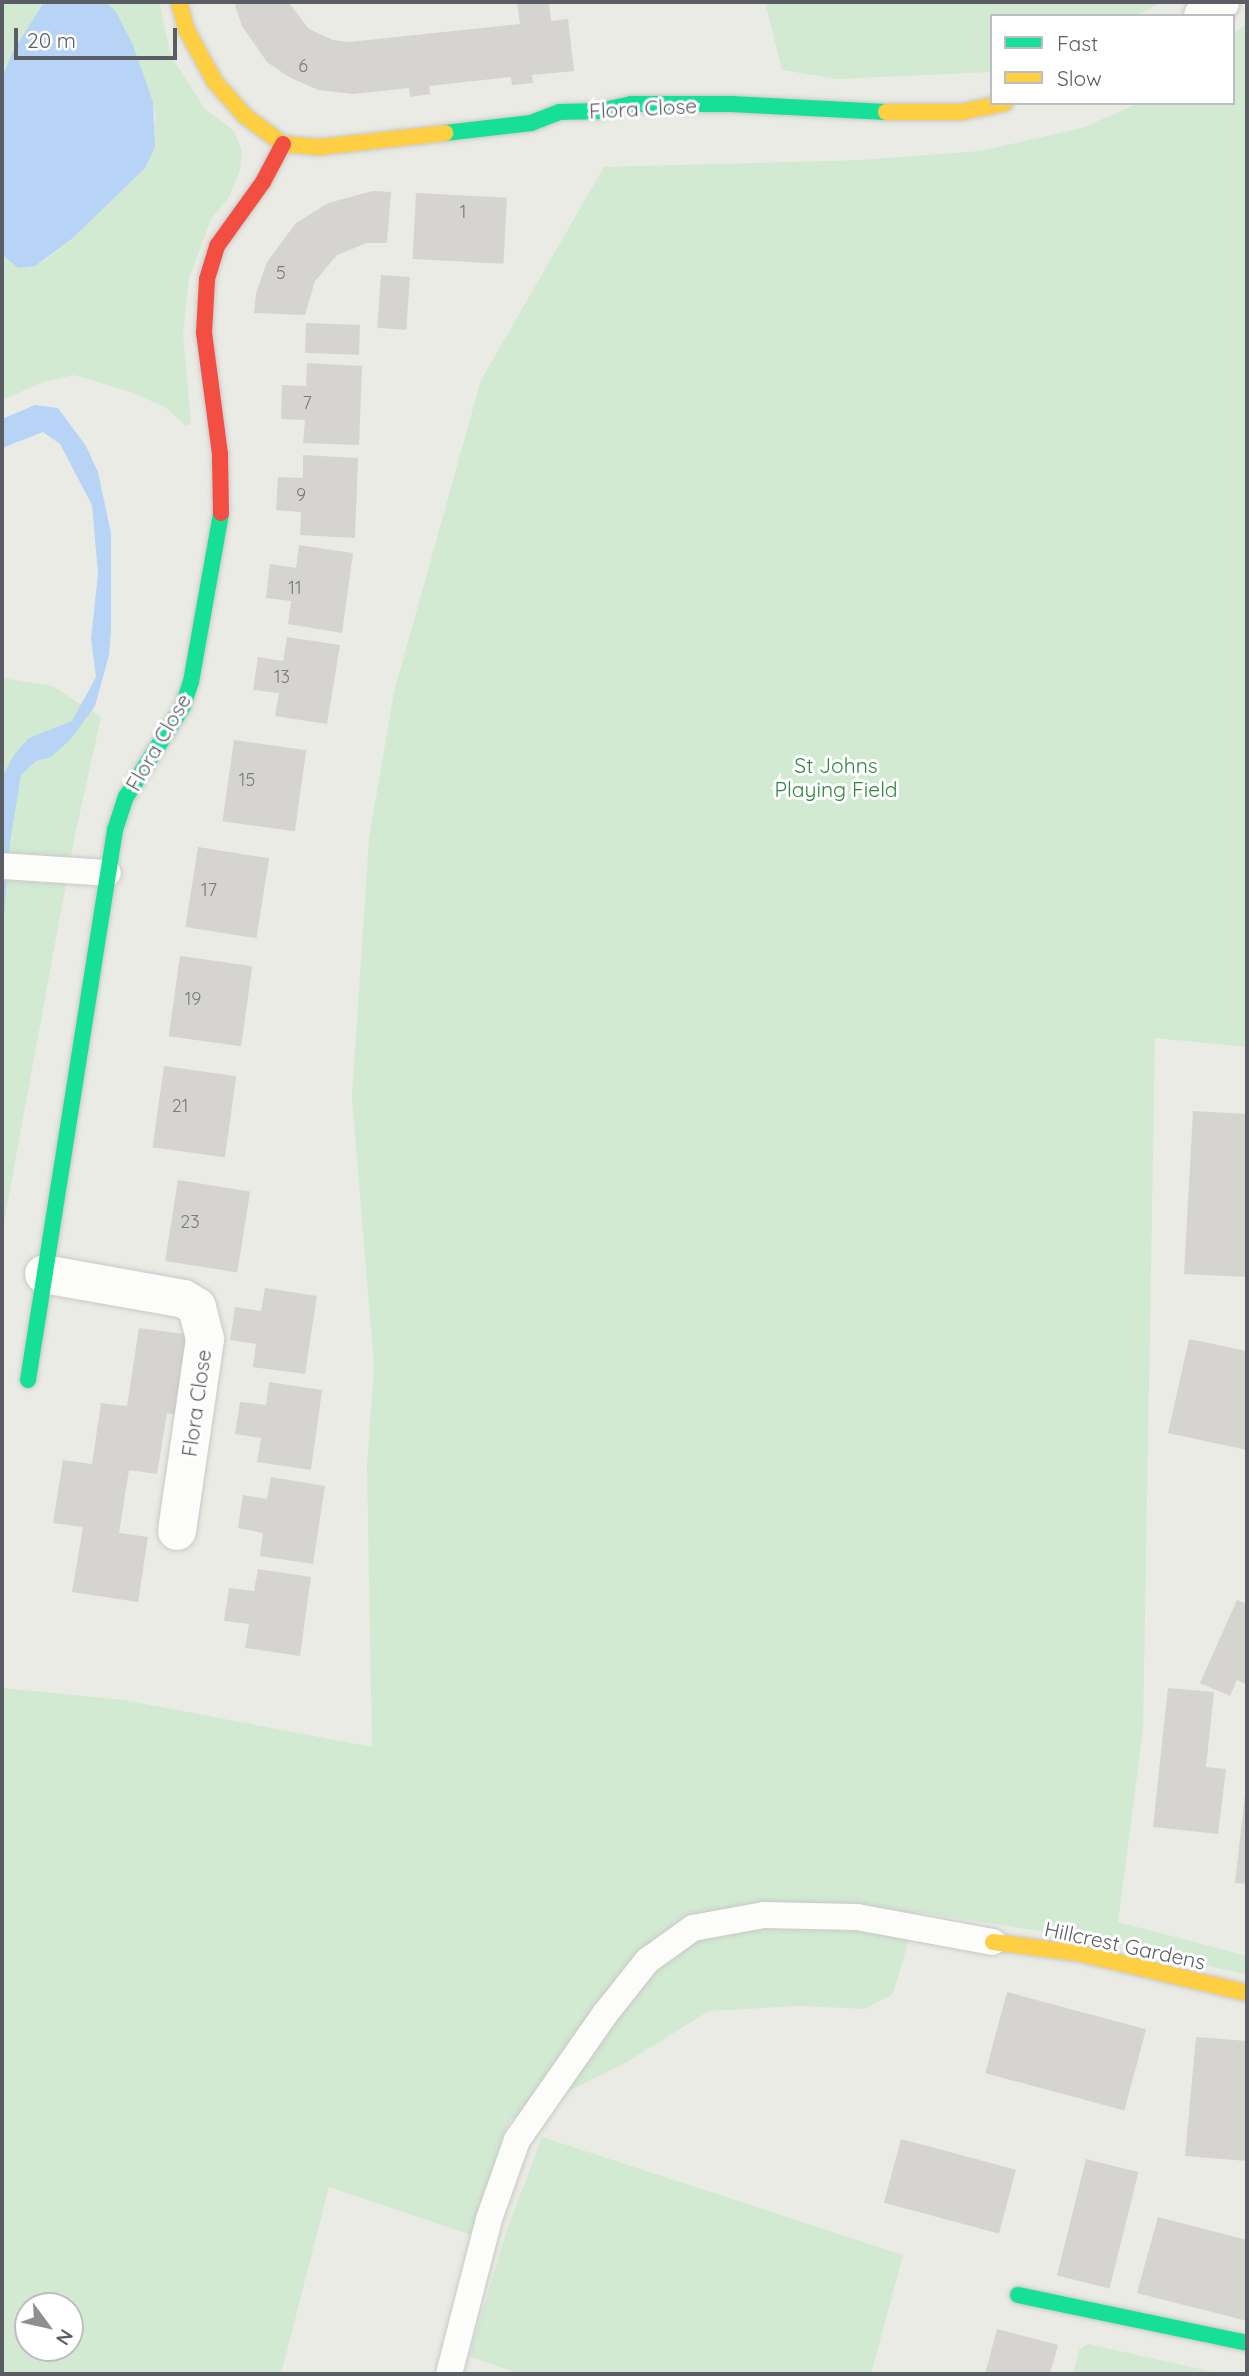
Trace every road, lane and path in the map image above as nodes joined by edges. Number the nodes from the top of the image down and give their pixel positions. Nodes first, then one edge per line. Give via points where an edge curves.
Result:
1 (179, 2) edge
2 (1220, 2) edge
3 (1205, 14) edge
4 (995, 105) edge
5 (283, 144) junction
6 (2, 866) edge
7 (108, 873) junction
8 (44, 1274) junction
9 (28, 1380) dead end
10 (177, 1531) dead end
11 (993, 1942) joint
12 (1247, 1993) edge
13 (1018, 2295) dead end
14 (1247, 2343) edge
15 (449, 2374) edge

1 - 5 street via 186,29 215,82 245,116
2 - 3 street
4 - 5 street, Flora Close via 961,112 902,113 631,104 559,112 531,123 321,148
5 - 7 street, Flora Close via 263,182 217,246 207,279 204,333 220,454 220,528 191,682 183,706 126,797
6 - 7 lane
7 - 8 street, Flora Close
8 - 9 street, Flora Close
8 - 10 street, Flora Close via 184,1299 197,1307 205,1339
11 - 12 street, Hillcrest Gardens via 1078,1953
11 - 15 lane via 858,1917 764,1915 692,1928 647,1961 517,2140 489,2219
13 - 14 street

